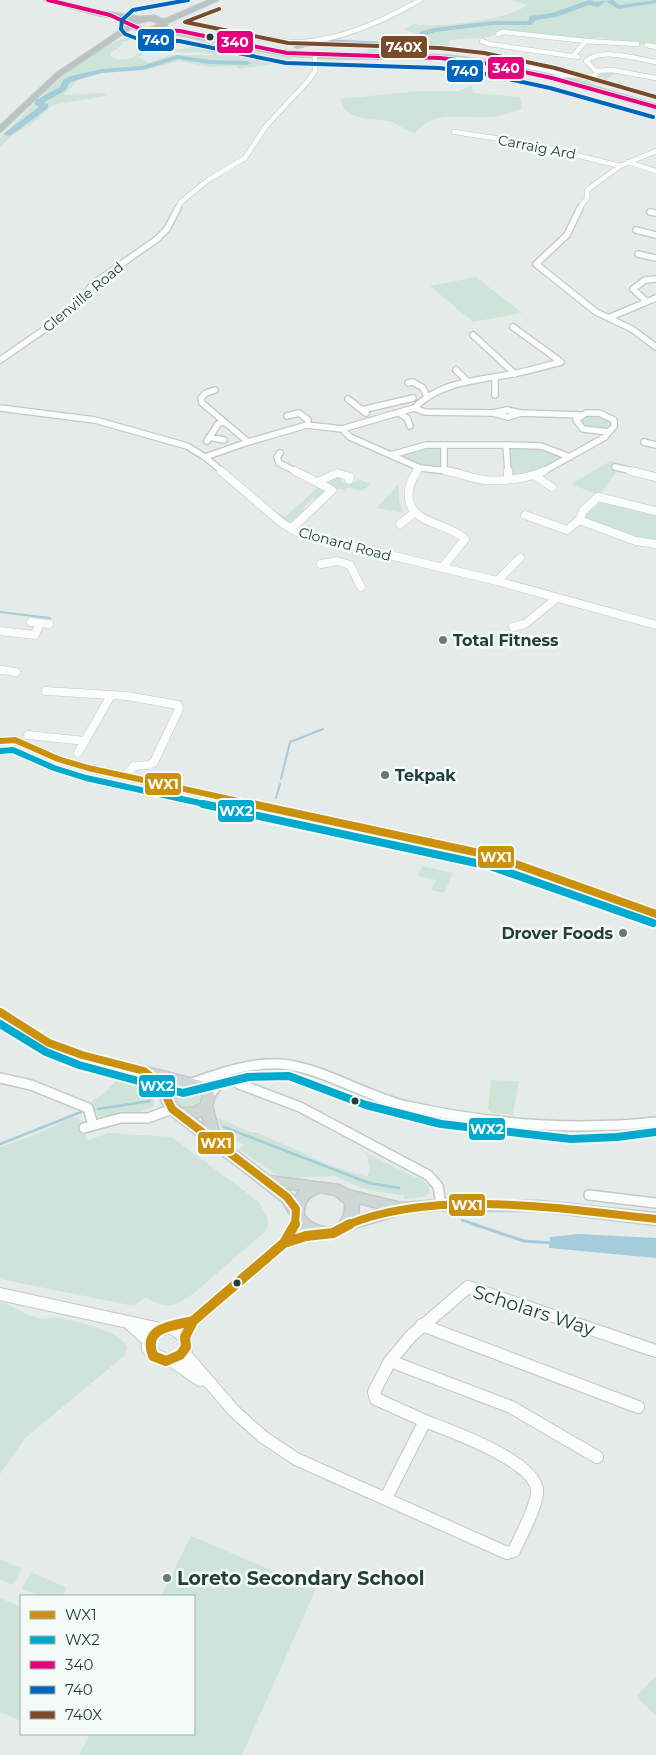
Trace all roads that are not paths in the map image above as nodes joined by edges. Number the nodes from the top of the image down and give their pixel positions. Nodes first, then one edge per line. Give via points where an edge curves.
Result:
1 (48, 0) edge
2 (215, 0) edge
3 (420, 0) edge
4 (188, 11) junction
5 (110, 15) junction
6 (149, 18) junction
7 (140, 19) junction
8 (165, 23) junction
9 (131, 25) junction
10 (156, 29) junction
11 (145, 30) junction
12 (180, 31) junction
13 (498, 34) dead end
14 (114, 38) junction
15 (218, 40) junction
16 (482, 41) dead end
17 (584, 41) junction
18 (637, 44) dead end
19 (647, 45) dead end
20 (656, 47) edge
21 (315, 56) junction
22 (573, 56) junction
23 (588, 58) junction
24 (502, 61) dead end
25 (656, 62) edge
26 (596, 70) junction
27 (565, 74) junction
28 (552, 78) junction
29 (656, 78) edge
30 (656, 107) edge
31 (0, 130) edge
32 (454, 132) dead end
33 (656, 151) edge
34 (628, 162) junction
35 (620, 166) junction
36 (656, 171) edge
37 (636, 230) dead end
38 (656, 235) edge
39 (638, 254) dead end
40 (656, 258) edge
41 (656, 279) edge
42 (656, 298) edge
43 (646, 301) junction
44 (608, 318) junction
45 (512, 327) dead end
46 (473, 336) dead end
47 (656, 347) edge
48 (0, 360) edge
49 (456, 370) dead end
50 (515, 374) junction
51 (495, 377) junction
52 (467, 381) junction
53 (408, 383) dead end
54 (214, 390) dead end
55 (426, 395) junction
56 (495, 395) dead end
57 (413, 398) dead end
58 (348, 399) dead end
59 (0, 408) edge
60 (414, 408) junction
61 (362, 410) junction
62 (399, 413) junction
63 (521, 413) joint
64 (581, 415) junction
65 (287, 416) dead end
66 (374, 420) junction
67 (224, 422) junction
68 (307, 425) junction
69 (410, 426) dead end
70 (342, 429) junction
71 (609, 432) junction
72 (224, 440) dead end
73 (248, 442) junction
74 (644, 442) dead end
75 (506, 445) junction
76 (656, 445) edge
77 (444, 446) junction
78 (280, 453) dead end
79 (391, 455) junction
80 (205, 456) junction
81 (570, 456) junction
82 (614, 467) dead end
83 (420, 468) junction
84 (444, 469) junction
85 (535, 476) junction
86 (656, 477) edge
87 (508, 478) junction
88 (349, 480) dead end
89 (318, 482) junction
90 (552, 487) dead end
91 (656, 512) edge
92 (414, 513) junction
93 (525, 516) dead end
94 (579, 520) junction
95 (400, 524) dead end
96 (290, 529) junction
97 (656, 544) edge
98 (345, 545) junction
99 (520, 558) dead end
100 (337, 561) junction
101 (321, 564) dead end
102 (442, 568) junction
103 (497, 581) junction
104 (361, 587) dead end
105 (557, 598) junction
106 (31, 622) dead end
107 (656, 625) edge
108 (513, 627) dead end
109 (0, 631) edge
110 (0, 670) edge
111 (16, 672) dead end
112 (46, 691) dead end
113 (110, 697) junction
114 (28, 735) dead end
115 (2, 739) edge
116 (85, 741) junction
117 (78, 753) dead end
118 (125, 776) junction
119 (656, 914) edge
120 (0, 1012) edge
121 (144, 1071) junction
122 (226, 1074) junction
123 (0, 1078) edge
124 (188, 1083) junction
125 (238, 1084) dead end
126 (208, 1101) junction
127 (172, 1106) junction
128 (656, 1122) edge
129 (215, 1142) junction
130 (266, 1180) junction
131 (320, 1187) junction
132 (347, 1195) junction
133 (589, 1195) dead end
134 (656, 1203) edge
135 (442, 1205) junction
136 (402, 1208) junction
137 (297, 1212) junction
138 (656, 1219) edge
139 (349, 1224) junction
140 (324, 1234) junction
141 (284, 1243) junction
142 (0, 1294) edge
143 (192, 1321) junction
144 (129, 1323) junction
145 (422, 1325) junction
146 (166, 1328) junction
147 (185, 1337) junction
148 (149, 1341) junction
149 (656, 1351) edge
150 (183, 1352) junction
151 (171, 1360) junction
152 (390, 1361) junction
153 (207, 1384) junction
154 (638, 1407) dead end
155 (425, 1421) junction
156 (597, 1457) dead end
157 (386, 1498) junction

1 - 5 highway
2 - 4 highway
3 - 15 street via 353,30 318,40 281,42 235,34
4 - 6 highway
4 - 8 highway
5 - 7 highway
5 - 9 highway
6 - 7 highway
6 - 8 highway
7 - 9 highway
8 - 10 highway
8 - 12 main road
9 - 11 highway
9 - 14 highway
10 - 11 highway
10 - 12 main road
11 - 14 highway
12 - 15 main road
13 - 17 street
14 - 31 highway via 59,74
15 - 21 main road via 263,50
16 - 22 street
17 - 18 street
17 - 22 street
19 - 20 street
21 - 28 main road via 456,59
21 - 48 street, Glenville Road via 315,71 309,80 266,126 245,158 197,188 181,202 167,229 157,239 94,284 61,318
22 - 23 street
23 - 25 street via 611,56
23 - 26 street via 586,64
24 - 27 street
26 - 27 street via 596,75 589,77
26 - 29 street
27 - 28 street
28 - 30 main road
32 - 35 street, Carraig Ard via 528,143
33 - 34 street
34 - 35 street
34 - 36 street
35 - 44 street via 586,190 587,198 578,208 572,229 536,264
37 - 38 street
39 - 40 street
41 - 43 street via 645,280 633,289
42 - 43 street
43 - 44 street
44 - 47 street via 632,329
45 - 50 street via 561,362
46 - 50 street
49 - 52 street
50 - 51 street
51 - 52 street
51 - 56 street
52 - 55 street via 450,384
53 - 55 street via 413,382 423,388
54 - 67 street via 206,392 201,398 202,403
55 - 60 street
57 - 61 street
58 - 61 street
59 - 80 street, Clonard Road via 95,420 174,442
60 - 62 street
60 - 63 street via 425,412 492,413 508,417
61 - 66 street
62 - 66 street
62 - 69 street via 407,418
63 - 64 street
64 - 71 street via 577,423 583,429
64 - 71 street via 599,413 610,417 615,423
65 - 68 street via 299,413 308,420
66 - 70 street
67 - 72 street via 218,424 208,439
67 - 73 street
68 - 70 street
68 - 73 street
70 - 79 street via 350,437
71 - 81 street
73 - 80 street
74 - 76 street
75 - 77 street
75 - 81 street via 541,446
75 - 87 street
77 - 79 street via 420,446
77 - 84 street
78 - 89 street via 277,457 279,463
79 - 83 street
80 - 96 street, Clonard Road
81 - 85 street
82 - 86 street
83 - 84 street
83 - 92 street via 408,489 408,500
84 - 87 street via 485,480
85 - 87 street
85 - 90 street
88 - 89 street via 350,477 335,472
89 - 96 street via 332,490 330,494
91 - 94 street via 598,497 583,511
92 - 95 street
92 - 102 street via 462,533 465,538
93 - 94 street via 567,530
94 - 97 street via 636,541
96 - 98 street, Clonard Road
98 - 100 street
98 - 102 street, Clonard Road
99 - 103 street
100 - 101 street
100 - 104 street via 352,564
102 - 103 street, Clonard Road
103 - 105 street, Clonard Road
105 - 107 street, Clonard Road
105 - 108 street via 524,624
106 - 109 street via 45,624 35,635
110 - 111 street
112 - 113 street via 64,690
113 - 116 street
113 - 118 street via 145,698 179,707 152,764 134,766
114 - 116 street via 54,741
115 - 118 street via 15,740 58,759
116 - 117 street
118 - 119 street via 493,856
120 - 121 main road via 49,1042 82,1056
121 - 124 main road
121 - 127 main road via 161,1086
122 - 124 street
122 - 126 street
122 - 128 street via 247,1067 291,1066 404,1106 522,1124 571,1129 617,1128
123 - 127 street via 31,1085 88,1108 88,1126 121,1118 148,1118
124 - 126 main road via 203,1087
124 - 127 main road via 174,1089
125 - 135 street via 300,1107 428,1175 438,1186
126 - 127 main road via 190,1114
126 - 129 main road
127 - 129 main road
129 - 130 main road
130 - 131 main road
130 - 137 main road via 287,1196
131 - 132 main road via 330,1187
131 - 137 main road via 303,1195
132 - 136 main road
132 - 139 main road via 354,1209
133 - 134 street
135 - 136 main road
135 - 138 main road via 540,1206
136 - 139 main road
137 - 140 main road via 306,1228
137 - 141 street via 295,1226
139 - 140 main road via 342,1230
140 - 141 street
141 - 143 street
142 - 144 street
143 - 146 street
143 - 147 street
144 - 146 street
144 - 148 street
145 - 149 street, Scholars Way via 468,1287
145 - 152 street, Scholars Way
145 - 154 street
146 - 147 street
146 - 148 street
147 - 150 street
148 - 151 street via 153,1356
150 - 151 street
150 - 153 street
151 - 153 street
152 - 155 street, Scholars Way via 374,1397
152 - 156 street via 511,1406
153 - 157 street via 251,1427 281,1450
155 - 157 street
155 - 157 street, Scholars Way via 490,1449 534,1478 537,1490 514,1551 507,1553

